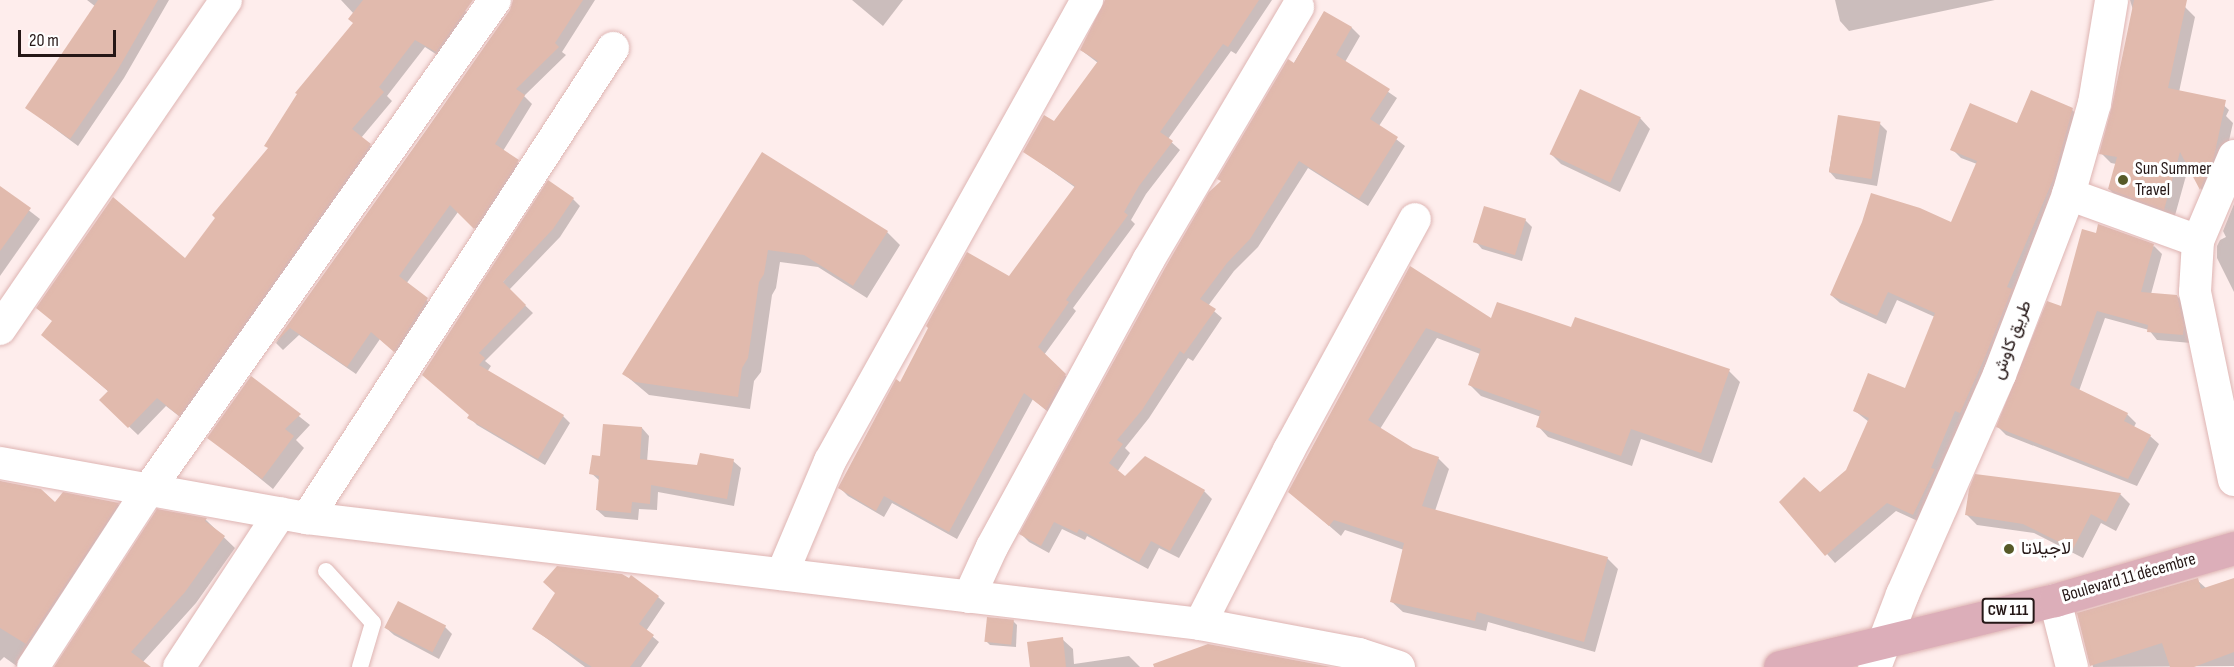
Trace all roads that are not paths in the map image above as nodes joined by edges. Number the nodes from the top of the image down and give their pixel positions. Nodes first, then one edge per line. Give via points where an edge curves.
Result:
1 (226, 0) edge
2 (495, 0) edge
3 (1087, 0) edge
4 (2111, 0) edge
5 (1298, 7) dead end
6 (614, 48) dead end
7 (2234, 156) edge
8 (2068, 194) junction
9 (1415, 219) dead end
10 (2198, 240) junction
11 (0, 329) edge
12 (0, 463) edge
13 (2234, 480) edge
14 (149, 489) junction
15 (294, 515) junction
16 (2234, 548) edge
17 (326, 571) dead end
18 (782, 574) junction
19 (969, 597) junction
20 (2055, 600) junction
21 (1200, 624) junction
22 (1879, 654) edge
23 (33, 667) edge
24 (179, 667) edge
25 (360, 667) edge
26 (1399, 667) edge
27 (1780, 667) edge
28 (2072, 667) edge

1 - 11 street
2 - 14 street
3 - 18 street via 830,461
4 - 8 street, طريق كاوش via 2094,103
5 - 19 street via 1149,259 992,547
6 - 15 street
7 - 10 street
8 - 10 street
8 - 22 street, طريق كاوش via 1999,374
9 - 21 street
10 - 13 street via 2196,292
12 - 14 street
14 - 15 street
14 - 23 street
15 - 18 street
15 - 24 street
16 - 20 main road, Boulevard 11 décembre / CW 111
17 - 25 lane via 373,623
18 - 19 street
19 - 21 street
20 - 22 main road, Boulevard 11 décembre / CW 111
20 - 28 street
21 - 26 street via 1359,654
22 - 27 main road, Boulevard 11 décembre / CW 111

